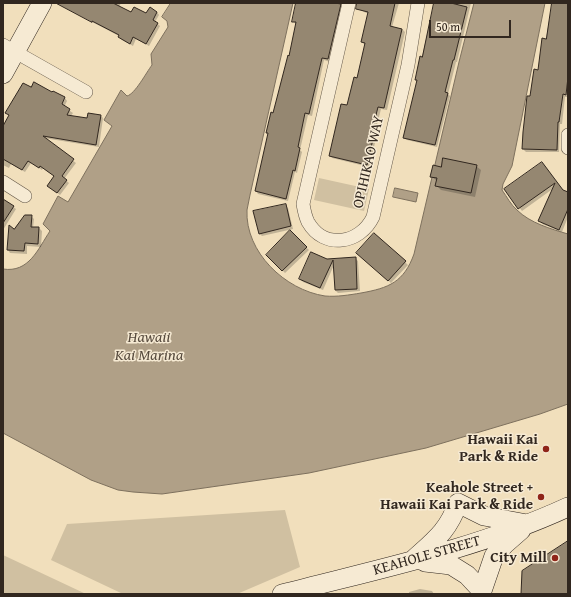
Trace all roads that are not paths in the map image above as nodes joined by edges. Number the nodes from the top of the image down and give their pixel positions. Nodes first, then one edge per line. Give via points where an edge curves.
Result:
1 (42, 3) edge
2 (350, 3) edge
3 (418, 3) edge
4 (9, 49) edge
5 (3, 74) edge
6 (86, 92) dead end
7 (568, 135) edge
8 (568, 148) edge
9 (3, 182) edge
10 (25, 196) dead end
11 (568, 507) edge
12 (529, 524) junction
13 (412, 561) junction
14 (282, 594) edge

1 - 4 main road
2 - 3 street, OPIHIKAO WAY via 303,204 305,214 314,229 335,240 352,238 359,234 369,225 372,217 408,65
4 - 5 main road
4 - 6 street
7 - 8 street
9 - 10 street
11 - 12 main road, KEAHOLE STREET
12 - 13 main road, KEAHOLE STREET
12 - 13 main road via 484,516 458,503 447,527
12 - 13 main road via 494,556 482,591 467,575 451,565
13 - 14 main road, KEAHOLE STREET

